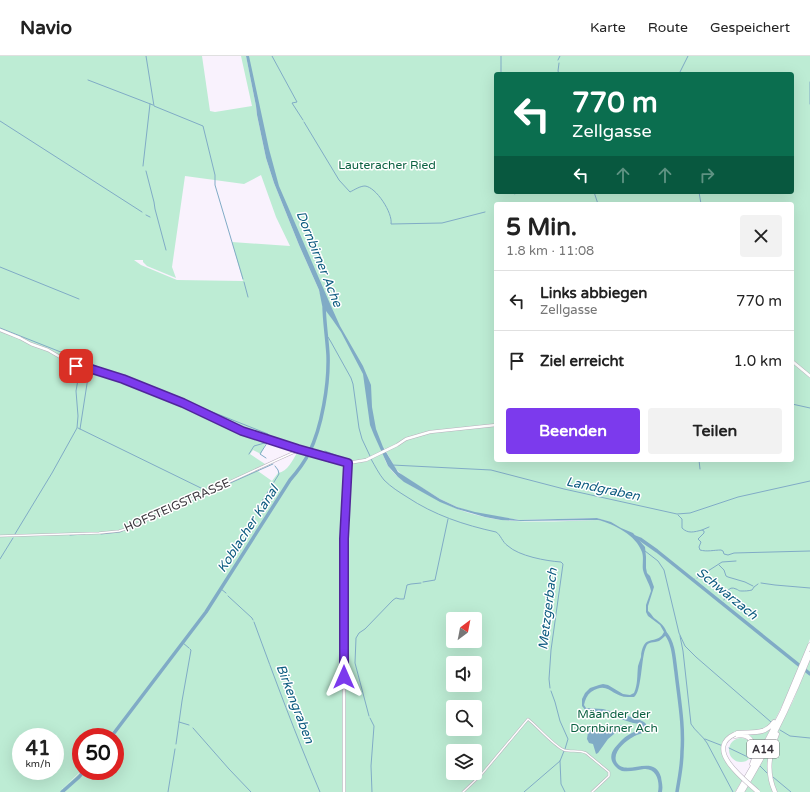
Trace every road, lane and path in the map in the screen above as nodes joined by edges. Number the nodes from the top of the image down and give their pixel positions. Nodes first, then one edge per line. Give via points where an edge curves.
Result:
1 (0, 330) edge
2 (794, 363) edge
3 (810, 376) edge
4 (494, 425) edge
5 (298, 449) junction
6 (348, 463) junction
7 (0, 536) edge
8 (810, 645) edge
9 (810, 654) edge
10 (804, 665) junction
11 (784, 712) junction
12 (735, 735) junction
13 (742, 784) junction
14 (344, 792) edge
15 (463, 792) edge
16 (592, 792) edge
17 (738, 792) edge
18 (742, 792) edge
19 (758, 792) edge
20 (762, 792) edge
21 (775, 792) edge

1 - 5 main road via 52,352 72,364 123,379 183,403 242,431
2 - 3 main road
4 - 6 main road via 430,432 406,439 372,457
5 - 6 main road
5 - 7 street, HOFSTEIGSTRASSE via 124,530
6 - 14 main road via 344,539
8 - 10 highway, A14
9 - 10 highway, A14
10 - 11 highway, A14
11 - 12 highway via 762,731
11 - 13 highway, A14
11 - 18 highway, A14
11 - 21 highway via 786,715 774,740 770,758 769,771
12 - 13 highway via 748,738 755,750 753,763
12 - 19 highway, bridge via 728,738 724,744 725,758
12 - 20 highway, bridge via 726,746 726,754
13 - 17 highway, A14
15 - 16 street via 481,776 528,719 560,748 586,753 608,772 609,776

